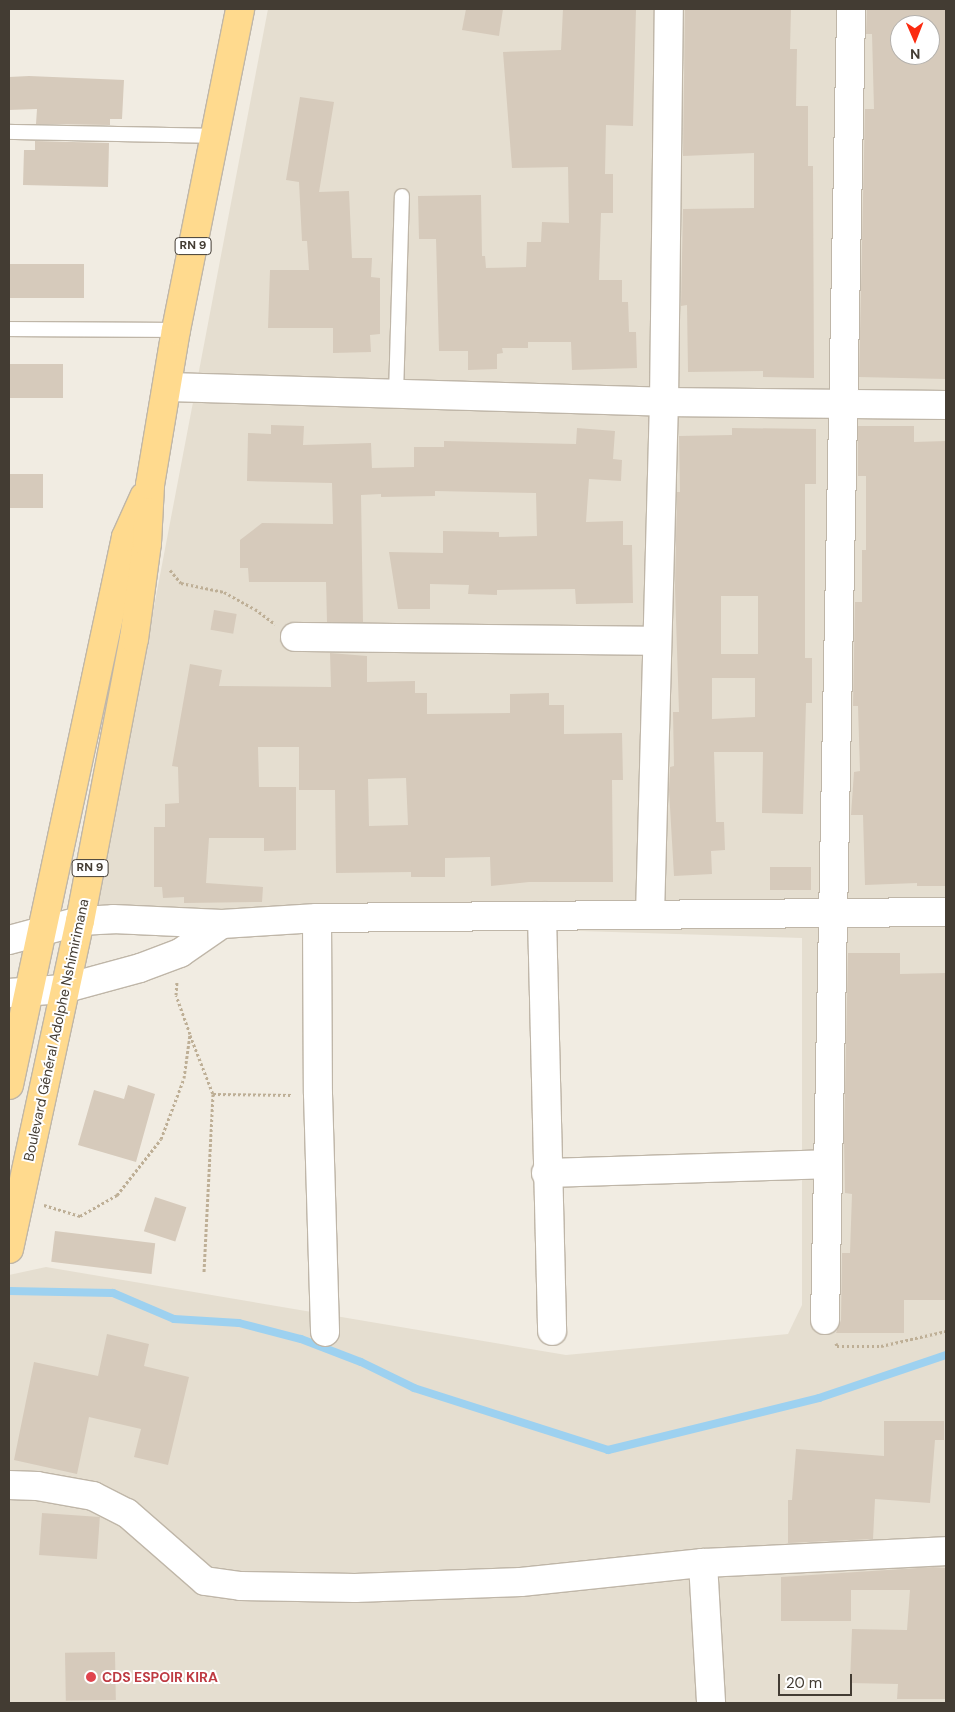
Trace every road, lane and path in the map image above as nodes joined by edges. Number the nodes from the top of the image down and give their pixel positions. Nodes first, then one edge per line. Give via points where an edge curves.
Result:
1 (240, 9) edge
2 (669, 9) edge
3 (851, 9) edge
4 (9, 132) edge
5 (214, 136) junction
6 (402, 196) dead end
7 (9, 329) edge
8 (176, 330) junction
9 (169, 386) junction
10 (396, 395) junction
11 (664, 402) junction
12 (844, 403) junction
13 (946, 405) edge
14 (150, 484) junction
15 (147, 543) junction
16 (295, 637) joint
17 (657, 641) junction
18 (946, 912) edge
19 (831, 913) junction
20 (650, 915) junction
21 (542, 916) junction
22 (317, 918) junction
23 (80, 922) junction
24 (222, 924) junction
25 (44, 931) junction
26 (9, 940) edge
27 (180, 953) junction
28 (63, 988) junction
29 (19, 993) edge
30 (190, 1034) junction
31 (9, 1085) edge
32 (214, 1094) junction
33 (318, 1094) junction
34 (827, 1164) junction
35 (546, 1173) junction
36 (21, 1198) junction
37 (9, 1249) edge
38 (204, 1274) dead end
39 (825, 1320) joint
40 (552, 1331) dead end
41 (946, 1331) edge
42 (325, 1332) dead end
43 (9, 1485) edge
44 (946, 1551) edge
45 (703, 1563) junction
46 (711, 1703) edge

1 - 5 main road, Boulevard Général Adolphe Nshimirimana / RN 9
2 - 11 street
3 - 12 street
4 - 5 lane
5 - 8 main road, Boulevard Général Adolphe Nshimirimana / RN 9
6 - 10 lane
7 - 8 lane
8 - 9 main road, Boulevard Général Adolphe Nshimirimana / RN 9
9 - 10 street
9 - 14 main road, Boulevard Général Adolphe Nshimirimana / RN 9
10 - 11 street
11 - 12 street
11 - 17 street
12 - 13 street
12 - 19 street
14 - 15 main road, Boulevard Général Adolphe Nshimirimana / RN 9
14 - 25 main road, Boulevard Général Adolphe Nshimirimana / RN 9 via 126,537
15 - 16 path via 181,582 224,592 255,608
15 - 23 main road, Boulevard Général Adolphe Nshimirimana / RN 9 via 134,639
16 - 17 street
17 - 20 street
18 - 19 street
19 - 20 street
19 - 34 street
20 - 21 street
21 - 22 street
21 - 35 street
22 - 24 street
22 - 33 street
23 - 24 street via 176,920
23 - 25 street
23 - 28 main road, Boulevard Général Adolphe Nshimirimana / RN 9
24 - 27 street
25 - 26 street
25 - 29 main road, Boulevard Général Adolphe Nshimirimana / RN 9
27 - 28 street via 140,968
27 - 30 path via 176,995
28 - 29 street
28 - 36 main road, Boulevard Général Adolphe Nshimirimana / RN 9
29 - 31 main road, Boulevard Général Adolphe Nshimirimana / RN 9
30 - 32 path
30 - 36 path via 184,1078 161,1139 117,1195 80,1216
32 - 33 path
32 - 38 path
33 - 42 street
34 - 35 street
34 - 39 street
35 - 40 street
36 - 37 main road, Boulevard Général Adolphe Nshimirimana / RN 9
39 - 41 path via 837,1346 881,1346
43 - 45 street via 37,1486 93,1496 127,1513 205,1581 241,1586 355,1588 521,1582
44 - 45 street
45 - 46 street

